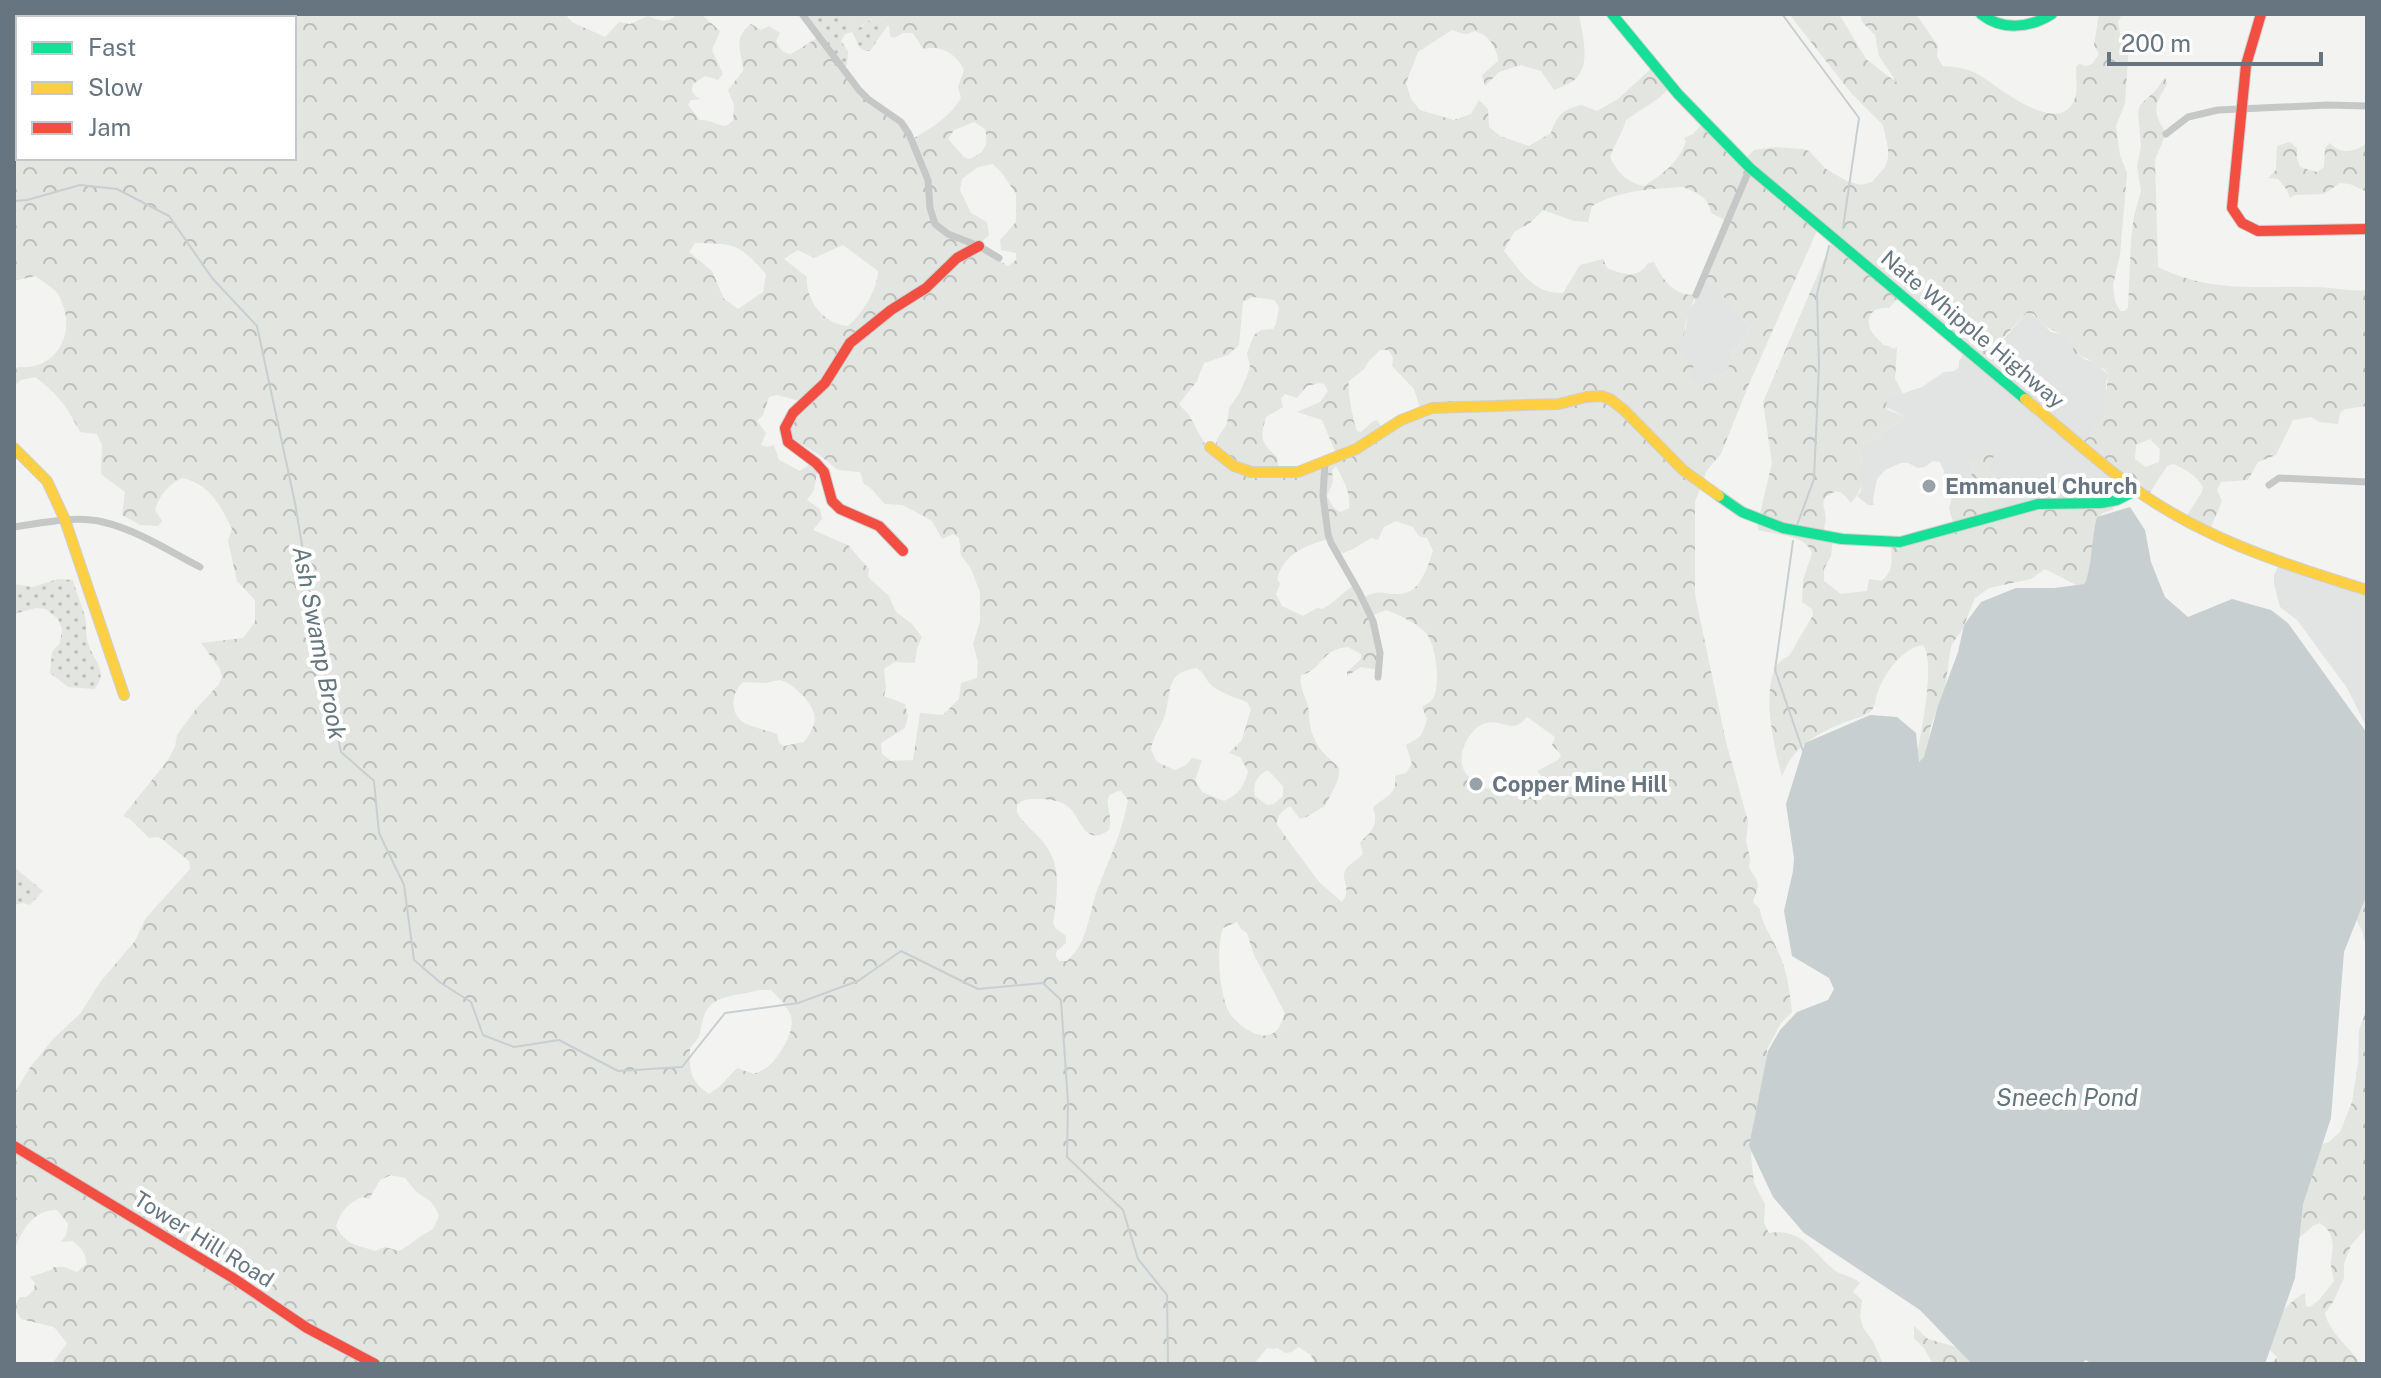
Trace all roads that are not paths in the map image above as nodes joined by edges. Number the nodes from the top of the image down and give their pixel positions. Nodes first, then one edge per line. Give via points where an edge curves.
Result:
1 (802, 14) edge
2 (1612, 14) edge
3 (1981, 14) edge
4 (2052, 14) edge
5 (2261, 14) edge
6 (2367, 106) edge
7 (2243, 110) junction
8 (2166, 134) dead end
9 (1750, 168) junction
10 (2367, 229) edge
11 (979, 246) junction
12 (999, 258) dead end
13 (1696, 295) dead end
14 (1210, 447) dead end
15 (14, 448) edge
16 (1325, 462) junction
17 (2367, 482) edge
18 (2269, 485) dead end
19 (2137, 490) junction
20 (65, 520) junction
21 (14, 527) edge
22 (903, 551) dead end
23 (200, 567) dead end
24 (2367, 590) edge
25 (1378, 677) dead end
26 (124, 695) dead end
27 (14, 1146) edge
28 (375, 1364) edge

1 - 11 street via 859,90 909,134 928,180 935,224
2 - 9 street, Nate Whipple Highway via 1695,114
3 - 4 street via 2004,26 2038,22
5 - 7 street via 2246,65
6 - 7 street
7 - 8 street via 2203,112
7 - 10 street via 2232,208 2242,223 2258,231
9 - 13 street
9 - 19 street, Nate Whipple Highway
11 - 12 street
11 - 22 street via 850,343 825,383 785,428 788,442 824,472 832,501 879,526
14 - 16 street via 1251,472 1298,472
15 - 20 street via 47,481
16 - 19 street via 1432,408 1559,404 1601,396 1618,404 1683,470 1742,512 1783,528 1842,539 1900,542 2038,504 2101,503
16 - 25 street via 1328,534 1373,621 1380,653
17 - 18 street via 2279,478
19 - 24 street, Nate Whipple Highway via 2228,541
20 - 21 street
20 - 23 street via 101,521
20 - 26 street
27 - 28 street, Tower Hill Road via 307,1328

